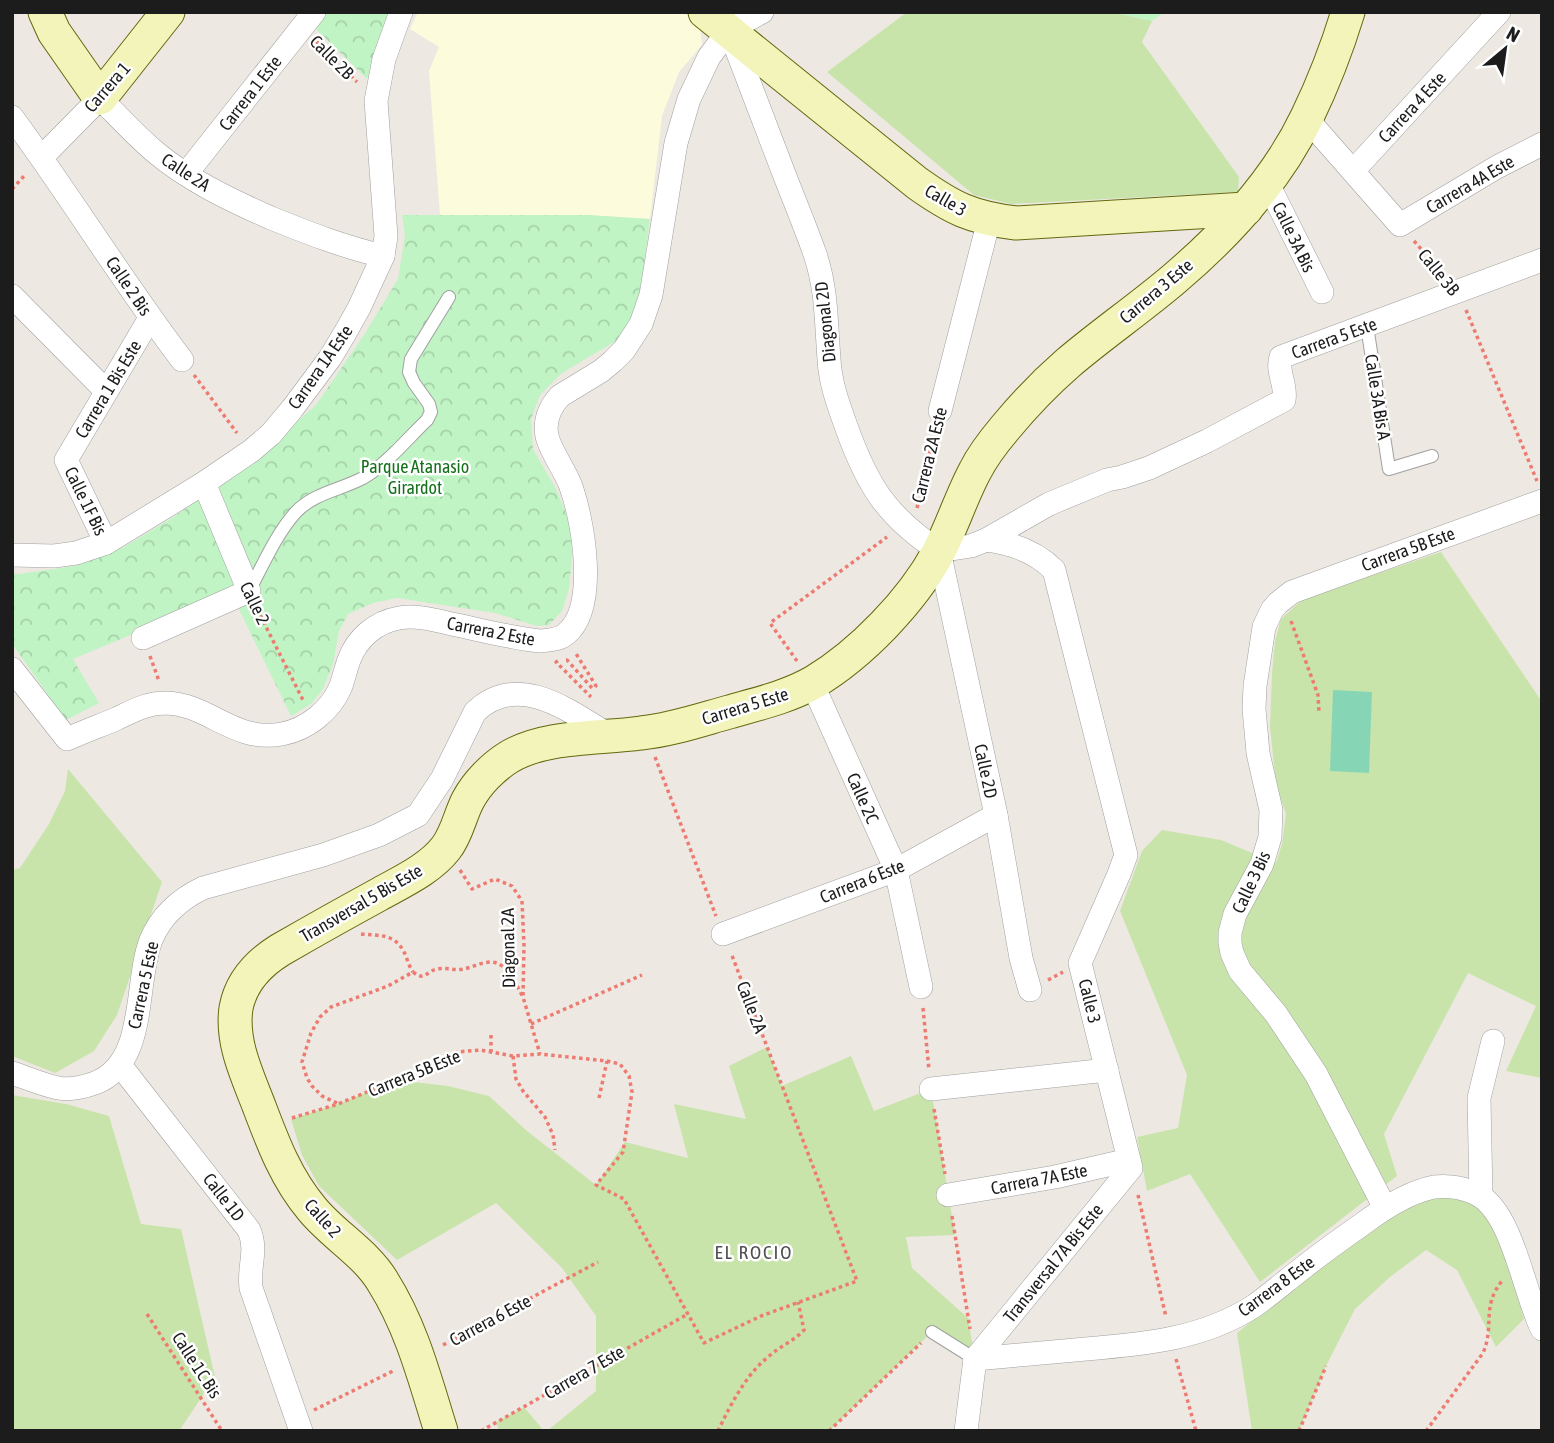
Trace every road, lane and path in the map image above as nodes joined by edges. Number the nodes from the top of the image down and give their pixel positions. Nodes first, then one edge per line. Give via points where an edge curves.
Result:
1 (45, 12) edge
2 (168, 12) edge
3 (401, 12) edge
4 (762, 12) edge
5 (1348, 12) edge
6 (1499, 12) edge
7 (301, 17) edge
8 (721, 18) edge
9 (100, 98) junction
10 (376, 101) junction
11 (12, 117) edge
12 (1307, 118) junction
13 (1542, 145) edge
14 (41, 157) junction
15 (1353, 171) junction
16 (186, 174) junction
17 (1267, 182) junction
18 (1246, 209) junction
19 (989, 220) junction
20 (1400, 225) junction
21 (383, 256) junction
22 (1542, 260) edge
23 (1322, 292) dead end
24 (1459, 292) junction
25 (12, 296) edge
26 (449, 297) dead end
27 (150, 318) junction
28 (1367, 326) junction
29 (182, 360) joint
30 (106, 391) junction
31 (940, 411) joint
32 (251, 451) junction
33 (1432, 456) dead end
34 (66, 460) joint
35 (204, 483) junction
36 (1539, 491) edge
37 (904, 525) junction
38 (986, 540) junction
39 (106, 543) junction
40 (939, 551) junction
41 (12, 555) edge
42 (248, 591) junction
43 (1278, 603) junction
44 (565, 635) junction
45 (143, 638) joint
46 (12, 669) edge
47 (812, 683) junction
48 (595, 701) dead end
49 (168, 703) junction
50 (1319, 712) dead end
51 (313, 720) junction
52 (646, 733) junction
53 (612, 737) junction
54 (996, 815) junction
55 (895, 870) junction
56 (472, 888) dead end
57 (339, 917) junction
58 (723, 934) junction
59 (1080, 963) junction
60 (413, 972) junction
61 (642, 975) dead end
62 (921, 987) dead end
63 (1030, 990) joint
64 (241, 992) joint
65 (523, 997) junction
66 (531, 1024) junction
67 (491, 1035) dead end
68 (1493, 1041) dead end
69 (491, 1052) junction
70 (540, 1054) junction
71 (513, 1056) junction
72 (607, 1061) junction
73 (120, 1065) junction
74 (1107, 1070) junction
75 (12, 1073) edge
76 (931, 1089) dead end
77 (599, 1098) dead end
78 (338, 1104) junction
79 (267, 1127) junction
80 (555, 1150) dead end
81 (1130, 1164) junction
82 (948, 1195) dead end
83 (1481, 1196) junction
84 (1385, 1208) junction
85 (598, 1262) dead end
86 (1518, 1263) junction
87 (798, 1302) junction
88 (147, 1314) dead end
89 (688, 1314) junction
90 (1542, 1329) edge
91 (932, 1332) joint
92 (1171, 1339) junction
93 (419, 1358) junction
94 (975, 1359) junction
95 (1326, 1366) dead end
96 (299, 1425) edge
97 (222, 1431) edge
98 (441, 1431) edge
99 (481, 1431) edge
100 (718, 1431) edge
101 (829, 1431) edge
102 (966, 1431) edge
103 (1196, 1431) edge
104 (1299, 1431) edge
105 (1426, 1431) edge

1 - 9 street, Calle 2A
2 - 9 street, Carrera 1
3 - 10 street, Carrera 1A Este via 384,59
4 - 8 street
5 - 12 street, Carrera 3 Este
6 - 15 street, Carrera 4 Este
7 - 10 path, Calle 2B
7 - 16 street, Carrera 1 Este
8 - 19 street, Calle 3 via 917,183 970,215
8 - 37 street, Diagonal 2D via 815,254 825,296 837,401 854,449 883,502
8 - 44 street via 681,120 651,295 641,324 613,361 560,396 548,414 547,436 571,486 585,558 582,604
9 - 14 street, Carrera 1
9 - 16 street, Calle 2A
10 - 21 street, Carrera 1A Este via 386,236
11 - 14 street, Calle 2 Bis
12 - 15 street
12 - 17 street, Carrera 3 Este
13 - 20 street, Carrera 4A Este
14 - 27 street, Calle 2 Bis
15 - 20 street
16 - 21 street, Calle 2A via 307,233
17 - 18 street, Carrera 3 Este
17 - 23 street, Calle 3A Bis
18 - 19 street, Calle 3 via 1016,223
18 - 40 street, Carrera 3 Este via 1174,279 1067,364 1023,407 975,470
19 - 31 street, Carrera 2A Este
20 - 24 path, Calle 3B
21 - 32 street, Carrera 1A Este via 330,358 271,434
22 - 24 street, Carrera 5 Este
24 - 28 street, Carrera 5 Este
24 - 36 path, Calle 3B
25 - 30 street
26 - 42 lane via 411,359 409,372 429,404 427,420 376,470 312,499 297,511
27 - 29 street, Calle 2 Bis
27 - 30 street, Carrera 1 Bis Este
28 - 33 lane, Calle 3A Bis A via 1389,468
28 - 38 street, Carrera 5 Este via 1281,357 1284,400 1149,468 1049,504
29 - 32 path
30 - 34 street, Carrera 1 Bis Este
31 - 37 path, Carrera 2A Este via 919,503
32 - 35 street, Carrera 1A Este
34 - 39 street, Calle 1F Bis
35 - 39 street, Carrera 1A Este
35 - 42 street, Calle 2
36 - 43 street, Carrera 5B Este via 1301,588
37 - 40 street, Diagonal 2D
37 - 47 path, Carrera 2A Este via 770,623
38 - 40 street, Carrera 5 Este
38 - 59 street, Calle 3 via 1027,551 1054,570 1126,855
39 - 41 street, Carrera 1A Este via 54,556
40 - 47 street, Carrera 5 Este via 895,613 859,648
40 - 54 street, Calle 2D
42 - 45 street
42 - 51 path, Calle 2
43 - 50 path via 1298,638 1318,695
43 - 84 street, Calle 3 Bis via 1264,627 1255,686 1255,731 1271,810 1270,837 1262,864 1232,923 1232,953 1240,971 1316,1074
44 - 48 path via 596,686 592,688 567,660 556,662
44 - 51 street, Carrera 2 Este via 540,641 418,617 396,618 360,640 335,697
45 - 49 path
46 - 49 street, Carrera 2 Este via 66,739 143,706
47 - 52 street, Carrera 5 Este via 763,702
47 - 55 street, Calle 2C
49 - 51 street, Carrera 2 Este via 259,735 284,734
52 - 53 street, Carrera 5 Este
52 - 58 path, Calle 2A
53 - 57 street, Transversal 5 Bis Este via 546,742 500,762 472,793 446,848 435,859
53 - 73 street, Carrera 5 Este via 542,698 520,693 495,698 475,712 442,779 418,815 323,855 217,883 190,895 167,914 152,939 133,1034
54 - 55 street, Carrera 6 Este
54 - 63 street, Calle 2D
55 - 58 street, Carrera 6 Este
55 - 62 street, Calle 2C
56 - 65 path, Diagonal 2A via 495,878 512,886 522,901
57 - 60 path via 350,931 391,939 403,950
57 - 64 street, Transversal 5 Bis Este via 267,958
58 - 87 path, Calle 2A via 857,1281
59 - 63 path
59 - 74 street, Calle 3
60 - 65 path via 426,976 436,969 496,963
60 - 78 path via 331,1007 320,1017 302,1062 312,1086
61 - 66 path
64 - 79 street, Calle 2 via 236,1009 238,1046
65 - 66 path, Diagonal 2A
66 - 70 path, Diagonal 2A
67 - 69 path
68 - 83 street via 1479,1098
69 - 71 path, Carrera 5B Este
69 - 78 path, Carrera 5B Este via 457,1052
70 - 71 path, Carrera 5B Este
70 - 72 path, Carrera 5B Este
71 - 80 path via 516,1079 545,1117
72 - 77 path
72 - 89 path via 620,1064 629,1076 632,1092 623,1152 596,1185 624,1199
73 - 75 street via 102,1081 69,1088
73 - 96 street, Calle 1D via 249,1230 254,1249 251,1288
74 - 76 street
74 - 81 street, Calle 3
78 - 79 path, Carrera 5B Este
79 - 93 street, Calle 2 via 278,1157 311,1209 381,1278
81 - 82 street, Carrera 7A Este
81 - 92 path
81 - 94 street, Transversal 7A Bis Este
83 - 84 street, Carrera 8 Este via 1459,1188 1436,1187
83 - 86 street via 1503,1222
84 - 92 street, Carrera 8 Este via 1252,1307 1211,1328
85 - 93 path, Carrera 6 Este
86 - 90 street
86 - 105 path via 1494,1292 1483,1353
87 - 89 path via 704,1342
87 - 100 path via 804,1330 766,1359 737,1393
88 - 97 path, Calle 1C Bis
89 - 99 path, Carrera 7 Este
91 - 94 lane
91 - 101 path
92 - 94 street, Carrera 8 Este
92 - 103 path
93 - 96 path, Carrera 6 Este
93 - 98 street, Calle 2
94 - 102 street
95 - 104 path

